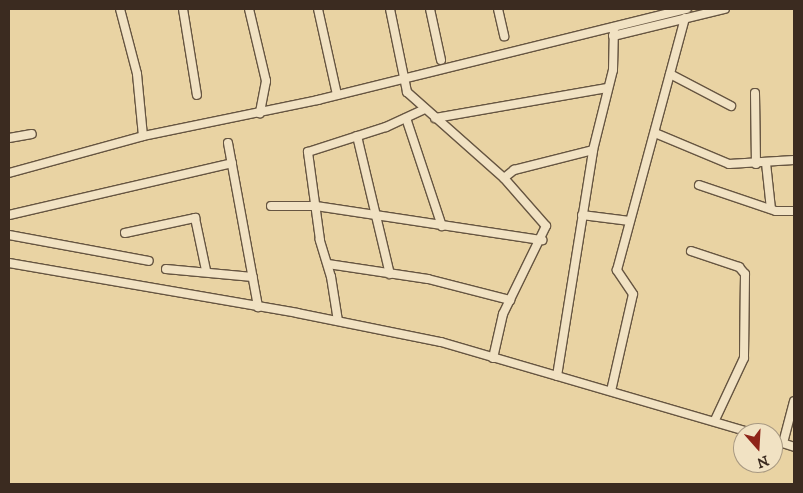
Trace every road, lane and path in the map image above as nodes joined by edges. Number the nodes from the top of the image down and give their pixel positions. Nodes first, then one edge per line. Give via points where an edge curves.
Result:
1 (120, 9) edge
2 (183, 9) edge
3 (249, 9) edge
4 (318, 9) edge
5 (390, 9) edge
6 (430, 9) edge
7 (498, 9) edge
8 (725, 9) edge
9 (687, 13) edge
10 (614, 27) junction
11 (504, 36) dead end
12 (613, 36) junction
13 (441, 60) dead end
14 (670, 74) junction
15 (407, 78) junction
16 (607, 88) junction
17 (755, 93) dead end
18 (196, 95) dead end
19 (337, 95) junction
20 (730, 106) dead end
21 (424, 108) junction
22 (260, 113) junction
23 (406, 118) junction
24 (435, 118) junction
25 (655, 133) junction
26 (32, 134) dead end
27 (143, 136) junction
28 (357, 136) junction
29 (9, 138) edge
30 (228, 144) dead end
31 (593, 150) junction
32 (794, 160) edge
33 (232, 162) junction
34 (766, 163) junction
35 (756, 164) junction
36 (9, 173) edge
37 (504, 178) junction
38 (699, 185) dead end
39 (271, 206) dead end
40 (316, 206) junction
41 (771, 209) junction
42 (794, 211) edge
43 (9, 215) edge
44 (582, 215) junction
45 (375, 216) junction
46 (630, 221) junction
47 (442, 226) junction
48 (125, 233) dead end
49 (9, 235) edge
50 (542, 240) junction
51 (690, 251) dead end
52 (148, 261) dead end
53 (9, 263) edge
54 (328, 264) junction
55 (166, 269) dead end
56 (206, 270) junction
57 (390, 274) junction
58 (253, 277) junction
59 (510, 300) junction
60 (258, 307) junction
61 (338, 321) junction
62 (493, 358) junction
63 (557, 376) junction
64 (611, 391) junction
65 (794, 401) edge
66 (715, 420) junction
67 (733, 426) edge
68 (783, 443) joint
69 (794, 447) edge

1 - 27 street via 137,74
2 - 18 street
3 - 22 street via 266,81
4 - 19 street
5 - 15 street
6 - 13 street
7 - 11 street
8 - 9 street
9 - 10 street
9 - 12 street
9 - 14 street
10 - 12 street
10 - 15 street
12 - 16 street via 613,70
14 - 20 street
14 - 25 street
15 - 19 street
15 - 21 street via 407,92
16 - 24 street
16 - 31 street
17 - 35 street
19 - 22 street
21 - 23 street
21 - 24 street
22 - 27 street
23 - 28 street
23 - 47 street
24 - 37 street
25 - 35 street via 726,163
25 - 46 street
26 - 29 street
27 - 36 street
28 - 40 street via 308,152
28 - 45 street
30 - 33 street
31 - 37 street via 514,170
31 - 44 street
32 - 34 street
33 - 43 street
33 - 58 street
34 - 35 street
34 - 41 street
37 - 50 street via 542,219 546,226
38 - 41 street
39 - 40 street
40 - 45 street
40 - 54 street
41 - 42 street
44 - 46 street
44 - 63 street
45 - 47 street
45 - 57 street
46 - 64 street via 617,270 633,294
47 - 50 street
48 - 56 street via 196,218
49 - 52 street
50 - 59 street
51 - 66 street via 739,267 746,277 744,358
53 - 60 street
54 - 57 street
54 - 61 street
55 - 56 street
56 - 58 street
57 - 59 street
58 - 60 street
59 - 62 street via 503,314
60 - 61 street
61 - 62 street via 441,342
62 - 63 street
63 - 64 street
64 - 66 street
65 - 68 street
66 - 67 street
68 - 69 street

